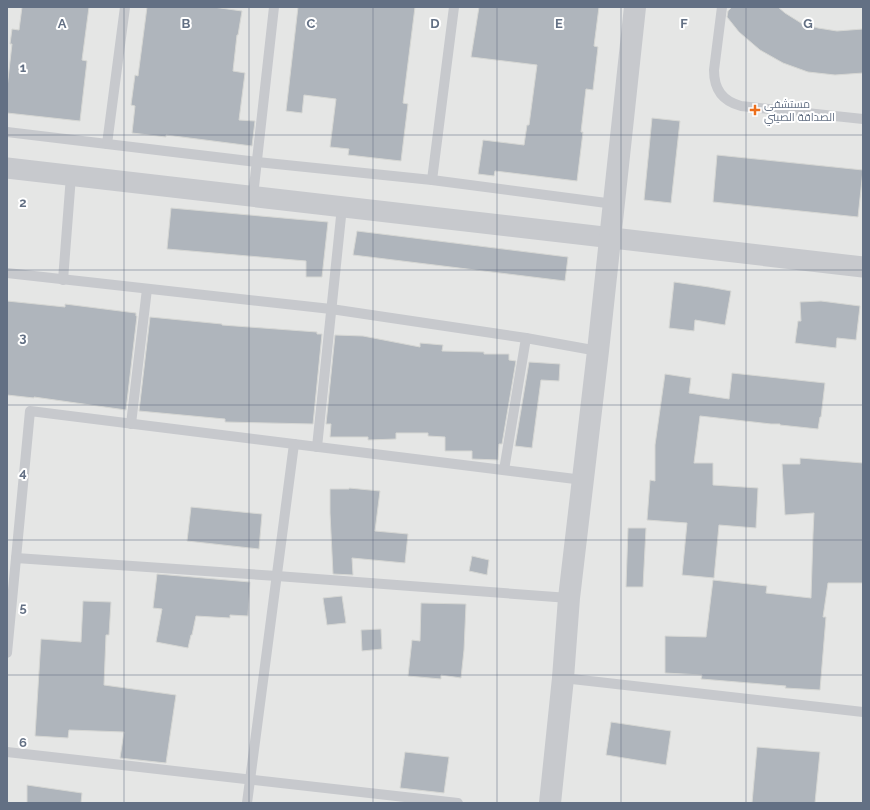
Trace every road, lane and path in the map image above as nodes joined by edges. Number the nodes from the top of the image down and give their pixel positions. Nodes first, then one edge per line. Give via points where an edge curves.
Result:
1 (125, 7) edge
2 (274, 7) edge
3 (454, 7) edge
4 (635, 7) edge
5 (722, 7) edge
6 (863, 120) edge
7 (7, 132) edge
8 (107, 144) junction
9 (257, 162) junction
10 (7, 168) edge
11 (71, 176) junction
12 (432, 180) junction
13 (253, 196) junction
14 (614, 204) junction
15 (342, 207) junction
16 (610, 238) junction
17 (863, 267) edge
18 (7, 274) edge
19 (63, 280) junction
20 (147, 289) junction
21 (331, 310) junction
22 (526, 338) junction
23 (598, 351) junction
24 (131, 424) junction
25 (294, 444) junction
26 (317, 447) junction
27 (504, 470) junction
28 (583, 480) junction
29 (16, 558) junction
30 (277, 576) junction
31 (569, 598) junction
32 (7, 654) edge
33 (563, 678) junction
34 (863, 712) edge
35 (7, 752) edge
36 (250, 780) junction
37 (247, 803) edge
38 (458, 803) edge
39 (550, 803) edge

1 - 8 lane
2 - 9 lane
3 - 12 lane
4 - 14 street
5 - 6 lane via 714,79 717,88 728,101 741,106
7 - 8 lane
8 - 9 lane
9 - 12 lane
9 - 13 lane
10 - 11 street
11 - 13 street
11 - 19 lane
12 - 14 lane
13 - 15 street
14 - 16 street
15 - 16 street
15 - 21 lane
16 - 17 street
16 - 23 street
18 - 19 lane
19 - 20 lane
20 - 21 lane
20 - 24 lane
21 - 22 lane
21 - 26 lane
22 - 23 lane
22 - 27 lane
23 - 28 street
24 - 25 lane
24 - 29 lane via 30,411
25 - 26 lane
25 - 30 lane
26 - 27 lane
27 - 28 lane
28 - 31 street
29 - 30 lane
29 - 32 lane
30 - 31 lane
30 - 36 lane
31 - 33 street
33 - 34 lane
33 - 39 street
35 - 36 lane
36 - 37 lane
36 - 38 lane

